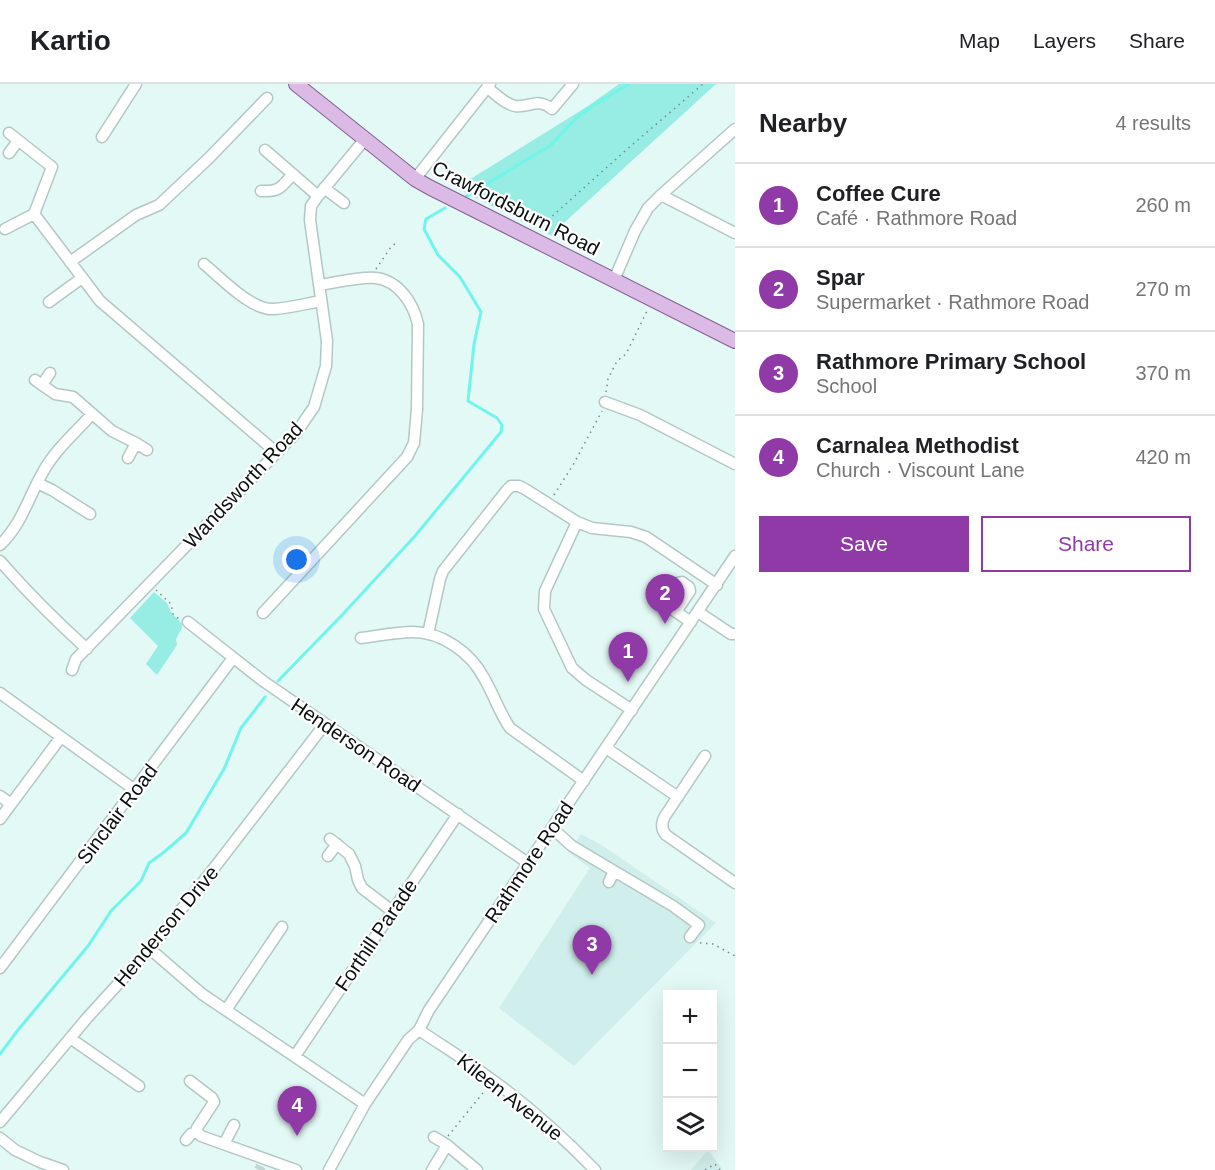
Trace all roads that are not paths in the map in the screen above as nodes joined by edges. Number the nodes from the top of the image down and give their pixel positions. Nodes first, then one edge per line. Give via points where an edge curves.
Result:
1 (136, 84) edge
2 (296, 84) edge
3 (573, 84) edge
4 (489, 86) edge
5 (267, 98) dead end
6 (735, 129) edge
7 (9, 133) dead end
8 (102, 137) dead end
9 (365, 139) junction
10 (18, 141) junction
11 (265, 150) dead end
12 (9, 153) dead end
13 (293, 174) junction
14 (416, 179) junction
15 (261, 191) dead end
16 (321, 192) junction
17 (661, 195) junction
18 (344, 203) dead end
19 (34, 214) junction
20 (5, 229) dead end
21 (735, 233) edge
22 (70, 262) junction
23 (204, 264) dead end
24 (82, 278) junction
25 (614, 280) junction
26 (319, 285) junction
27 (321, 301) junction
28 (49, 302) dead end
29 (735, 341) edge
30 (50, 373) dead end
31 (605, 402) dead end
32 (92, 414) junction
33 (136, 443) junction
34 (147, 450) dead end
35 (277, 453) junction
36 (128, 458) dead end
37 (735, 464) edge
38 (37, 483) junction
39 (90, 514) dead end
40 (577, 522) junction
41 (0, 546) edge
42 (735, 556) edge
43 (0, 561) edge
44 (717, 585) junction
45 (676, 612) dead end
46 (698, 612) junction
47 (263, 613) dead end
48 (188, 621) road end
49 (691, 622) junction
50 (428, 634) junction
51 (735, 634) edge
52 (361, 638) dead end
53 (87, 649) junction
54 (233, 658) junction
55 (72, 670) dead end
56 (0, 693) edge
57 (632, 710) junction
58 (325, 724) junction
59 (61, 737) junction
60 (606, 748) junction
61 (705, 756) dead end
62 (584, 781) junction
63 (135, 790) junction
64 (0, 796) edge
65 (678, 797) junction
66 (11, 804) junction
67 (458, 814) junction
68 (0, 819) edge
69 (552, 828) junction
70 (328, 856) dead end
71 (528, 863) junction
72 (614, 871) junction
73 (733, 879) edge
74 (609, 882) dead end
75 (392, 911) junction
76 (282, 927) dead end
77 (690, 937) road end
78 (150, 949) junction
79 (0, 968) edge
80 (225, 1010) junction
81 (419, 1030) junction
82 (70, 1038) junction
83 (294, 1056) junction
84 (190, 1082) dead end
85 (139, 1086) dead end
86 (365, 1104) junction
87 (0, 1122) edge
88 (234, 1125) dead end
89 (197, 1132) junction
90 (0, 1138) edge
91 (186, 1140) dead end
92 (224, 1144) junction
93 (63, 1170) edge
94 (293, 1170) edge
95 (329, 1170) edge
96 (432, 1170) edge
97 (477, 1170) edge
98 (595, 1170) edge

1 - 8 street
2 - 9 main road, Crawfordsburn Road
3 - 4 street via 552,109 538,102 513,105
4 - 14 street
5 - 22 street via 159,205 136,215
6 - 17 street
7 - 10 street
9 - 14 main road, Crawfordsburn Road
9 - 16 street, Wandsworth Road
10 - 12 street
10 - 19 street via 52,167
11 - 13 street
13 - 15 street via 277,190
13 - 16 street
14 - 25 main road, Crawfordsburn Road
16 - 18 street
16 - 26 street, Wandsworth Road via 311,207 310,220
17 - 21 street
17 - 25 street via 635,231
19 - 20 street
19 - 22 street
22 - 24 street
23 - 27 street via 261,308
24 - 28 street
24 - 35 street via 100,301
25 - 29 main road, Crawfordsburn Road
26 - 27 street, Wandsworth Road
26 - 47 street via 378,278 403,293 415,311 418,324 414,443 407,457
27 - 35 street, Wandsworth Road via 326,366 314,407
30 - 32 street via 39,383 55,394 73,397
31 - 37 street via 640,415
32 - 33 street via 112,431
32 - 38 street via 56,453
33 - 34 street
33 - 36 street
35 - 53 street, Wandsworth Road
38 - 39 street
38 - 41 street via 23,514
40 - 44 street via 646,537
40 - 50 street via 525,489 512,486 443,572
40 - 57 street via 545,591 544,609 572,668
42 - 44 street, Rathmore Road
43 - 53 street
44 - 46 street, Rathmore Road
45 - 49 street
46 - 49 street, Rathmore Road
46 - 51 street
48 - 54 street, Henderson Road
49 - 57 street, Rathmore Road
50 - 52 street
50 - 62 street via 468,656 484,677 510,728
53 - 55 street, Wandsworth Road via 76,659
54 - 58 street, Henderson Road
54 - 63 street, Sinclair Road
56 - 59 street
57 - 60 street, Rathmore Road
58 - 67 street, Henderson Road
58 - 78 street, Henderson Drive
59 - 63 street
59 - 66 street
60 - 62 street, Rathmore Road
60 - 65 street
61 - 65 street
62 - 69 street, Rathmore Road
63 - 79 street, Sinclair Road
64 - 66 street
65 - 73 street via 662,821 663,832
66 - 68 street
67 - 71 street, Henderson Road
67 - 75 street, Forthill Parade
69 - 71 street, Rathmore Road
69 - 72 street via 572,846
70 - 75 street via 333,841 349,854 362,888
71 - 81 street, Rathmore Road
72 - 74 street
72 - 77 street via 699,925
75 - 83 street, Forthill Parade
76 - 80 street
78 - 80 street
78 - 82 street, Henderson Drive
80 - 83 street
81 - 86 street, Rathmore Road
81 - 98 street, Kileen Avenue via 519,1100
82 - 85 street
82 - 87 street, Henderson Drive
83 - 86 street
84 - 89 street via 214,1101
86 - 95 street, Rathmore Road
88 - 92 street
89 - 91 street
89 - 92 street
90 - 93 street via 15,1150
92 - 94 street via 262,1162
96 - 97 street via 442,1141

